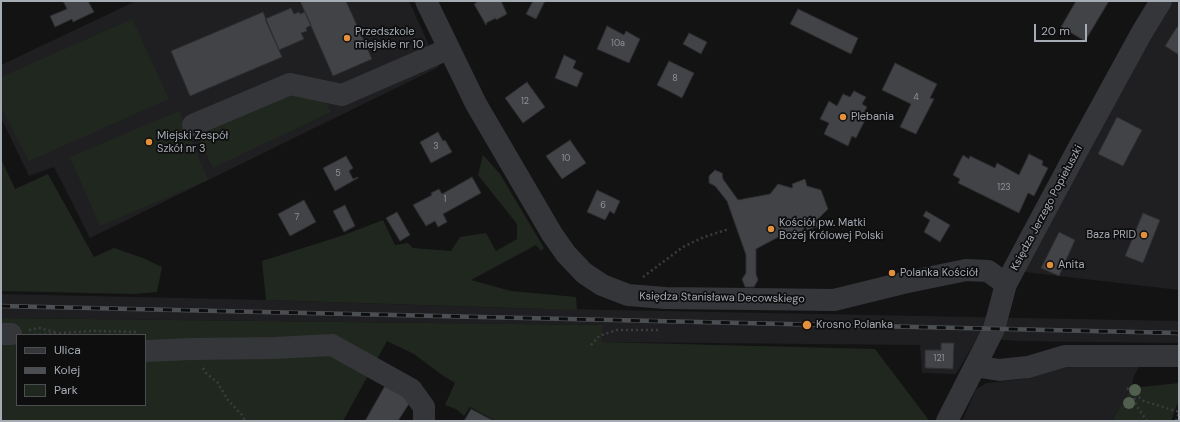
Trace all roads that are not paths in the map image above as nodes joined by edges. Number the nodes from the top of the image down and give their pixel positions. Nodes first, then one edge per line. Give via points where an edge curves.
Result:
1 (426, 1) edge
2 (1161, 1) edge
3 (1172, 1) edge
4 (1179, 6) edge
5 (448, 49) junction
6 (193, 125) dead end
7 (1006, 284) junction
8 (146, 342) edge
9 (1179, 356) edge
10 (975, 366) junction
11 (424, 421) edge
12 (946, 421) edge

1 - 5 street, Księdza Stanisława Decowskiego
2 - 7 street, Księdza Jerzego Popiełuszki
3 - 4 street
5 - 6 street via 342,95 290,84
5 - 7 street, Księdza Stanisława Decowskiego via 494,137 552,234 584,273 602,285 628,295 665,298 834,300 966,270 988,271
7 - 10 street, Księdza Jerzego Popiełuszki via 994,329
8 - 11 street via 191,349 332,345 411,390 424,407
9 - 10 street via 1065,356 1028,367 999,370
10 - 12 street, Księdza Jerzego Popiełuszki

